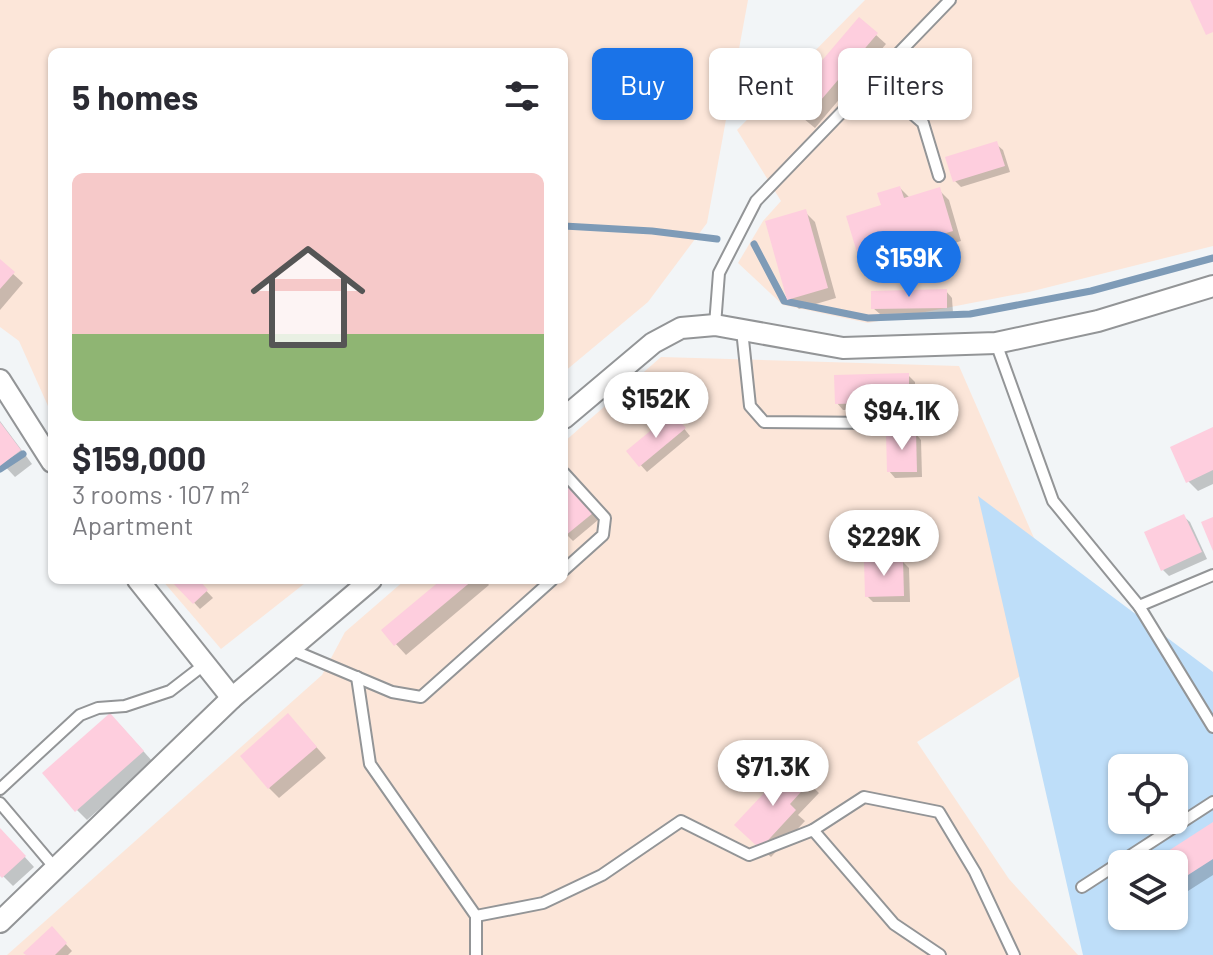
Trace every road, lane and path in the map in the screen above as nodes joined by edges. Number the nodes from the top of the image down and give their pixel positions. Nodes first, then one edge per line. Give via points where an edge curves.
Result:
1 (950, 0) edge
2 (904, 48) edge
3 (838, 116) edge
4 (920, 120) edge
5 (939, 176) dead end
6 (1213, 286) edge
7 (715, 325) junction
8 (742, 330) junction
9 (996, 343) junction
10 (0, 380) edge
11 (568, 415) edge
12 (880, 423) dead end
13 (48, 456) edge
14 (568, 477) edge
15 (568, 566) edge
16 (1213, 575) edge
17 (141, 584) edge
18 (366, 584) edge
19 (548, 584) edge
20 (1139, 606) junction
21 (290, 649) junction
22 (205, 664) junction
23 (357, 677) junction
24 (232, 698) junction
25 (1213, 727) edge
26 (0, 789) edge
27 (1213, 802) edge
28 (0, 803) edge
29 (813, 830) junction
30 (55, 868) junction
31 (1082, 887) dead end
32 (476, 916) junction
33 (0, 922) edge
34 (476, 955) edge
35 (940, 955) edge
36 (1014, 955) edge

1 - 2 lane
3 - 7 lane via 756,201 719,273
4 - 5 lane
6 - 9 street via 1098,321
7 - 8 street
7 - 11 street via 667,334
8 - 9 street via 843,348
8 - 12 lane via 750,406 764,422
9 - 20 lane via 1053,501
10 - 13 street
14 - 15 lane via 605,518 603,535
16 - 20 lane
17 - 22 street
18 - 21 street
19 - 23 lane via 421,697
20 - 25 lane
21 - 23 lane
21 - 24 street
22 - 24 street
22 - 26 lane via 170,691 80,715
23 - 32 lane via 370,764
24 - 30 street
27 - 31 lane
28 - 30 lane
29 - 32 lane via 749,855 681,821 602,875 543,903
29 - 35 lane via 894,924
29 - 36 lane via 864,797 939,812 975,872
30 - 33 street
32 - 34 lane

